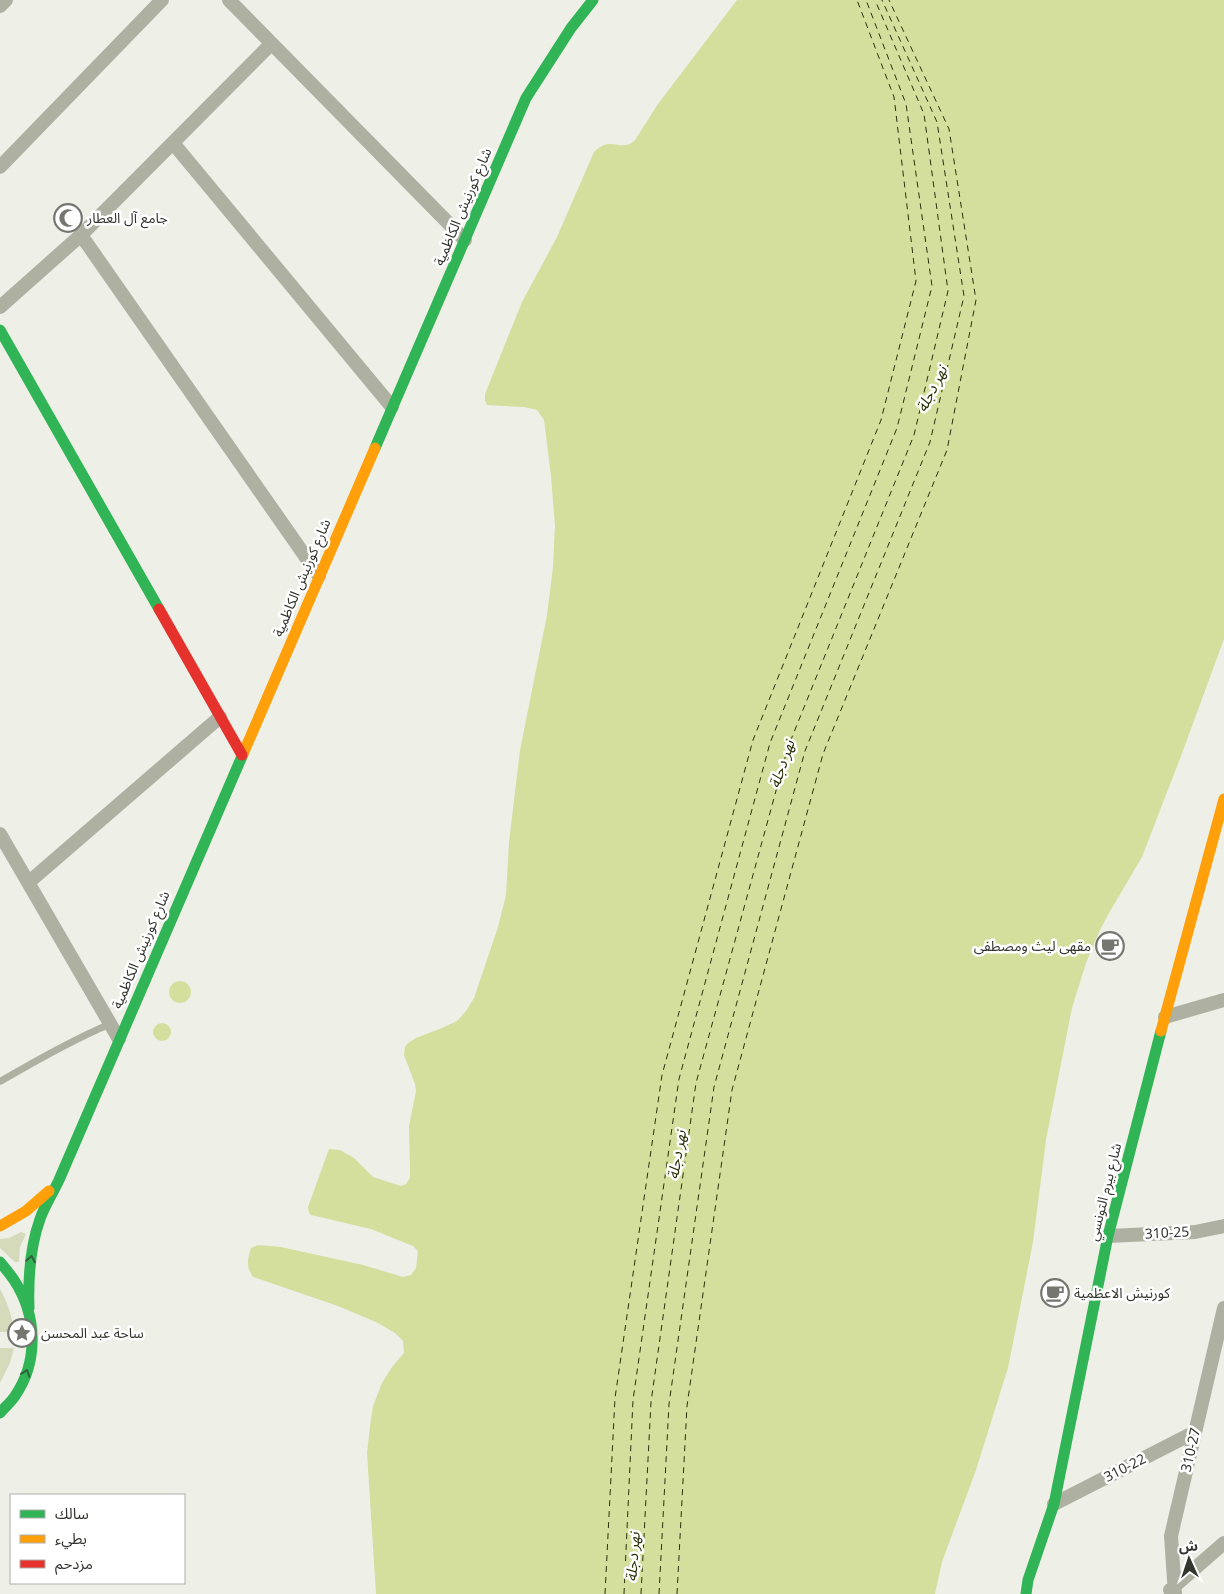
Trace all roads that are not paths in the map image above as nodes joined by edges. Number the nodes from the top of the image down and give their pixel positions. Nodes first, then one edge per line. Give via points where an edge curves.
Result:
1 (6, 0) edge
2 (162, 0) edge
3 (229, 0) edge
4 (593, 0) edge
5 (0, 6) edge
6 (270, 44) junction
7 (173, 143) junction
8 (0, 167) edge
9 (81, 235) junction
10 (465, 240) junction
11 (0, 307) edge
12 (0, 330) edge
13 (392, 407) junction
14 (320, 576) junction
15 (220, 717) junction
16 (242, 756) junction
17 (1224, 799) edge
18 (0, 834) edge
19 (29, 882) junction
20 (1224, 1000) edge
21 (1165, 1017) junction
22 (111, 1024) junction
23 (120, 1039) junction
24 (1, 1081) edge
25 (59, 1180) junction
26 (0, 1226) edge
27 (1224, 1226) edge
28 (1108, 1236) junction
29 (0, 1262) edge
30 (29, 1308) junction
31 (1224, 1308) edge
32 (0, 1413) edge
33 (1195, 1432) junction
34 (1054, 1504) junction
35 (1224, 1542) edge
36 (1172, 1592) edge
37 (1026, 1594) edge

1 - 5 street
2 - 8 street
3 - 6 street
4 - 10 street, شارع كورنيش الكاظمية via 570,28 526,98
6 - 7 street
6 - 10 street
7 - 9 street
7 - 13 street
9 - 11 street
9 - 14 street
10 - 13 street, شارع كورنيش الكاظمية
12 - 15 street
13 - 14 street, شارع كورنيش الكاظمية
14 - 16 street, شارع كورنيش الكاظمية
15 - 16 street
15 - 19 street
16 - 23 street, شارع كورنيش الكاظمية
17 - 21 street, شارع بيرم التونسي
18 - 19 street
19 - 22 street
20 - 21 street
21 - 28 street, شارع بيرم التونسي
22 - 23 street
22 - 24 lane via 84,1034
23 - 25 street, شارع كورنيش الكاظمية
25 - 26 street, شارع كورنيش الكاظمية via 40,1201 18,1218
30 -> 25 street, شارع كورنيش الكاظمية via 30,1260 40,1219
27 - 28 street, 310-25 via 1195,1232
28 - 34 street, شارع بيرم التونسي
29 - 30 street via 13,1276
32 -> 30 street via 11,1403 26,1376 33,1347
31 - 33 street, 310-27
33 - 34 street, 310-22
33 - 36 street, 310-27 via 1171,1536
34 - 37 street, شارع بيرم التونسي
35 - 36 street

